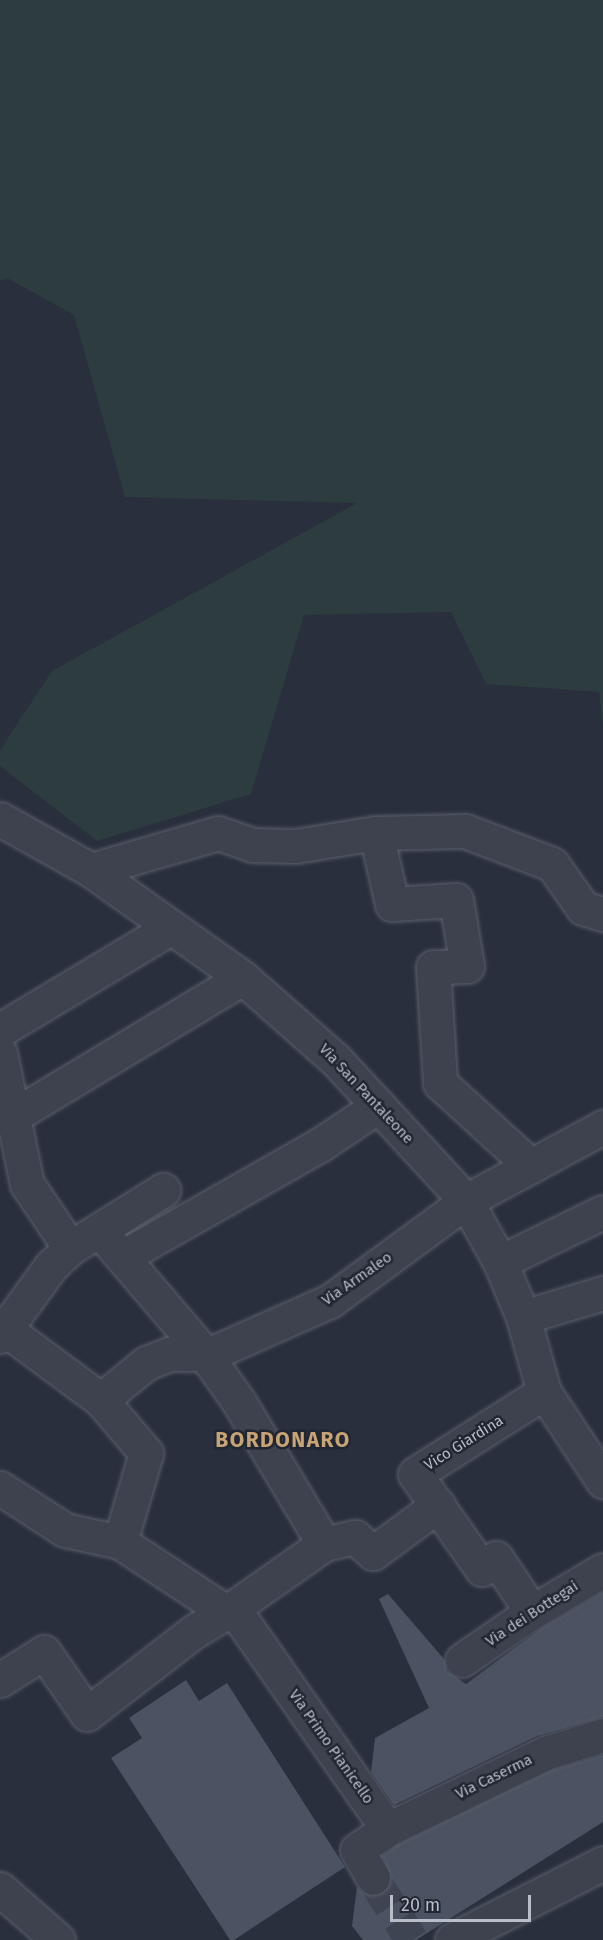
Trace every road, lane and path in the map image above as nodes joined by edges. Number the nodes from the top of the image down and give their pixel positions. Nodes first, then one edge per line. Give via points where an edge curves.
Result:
1 (0, 819) edge
2 (376, 833) junction
3 (91, 870) junction
4 (603, 914) edge
5 (170, 928) junction
6 (243, 978) junction
7 (0, 1030) edge
8 (0, 1053) edge
9 (378, 1106) junction
10 (13, 1116) junction
11 (603, 1127) edge
12 (531, 1166) junction
13 (163, 1191) dead end
14 (466, 1200) junction
15 (603, 1212) edge
16 (99, 1230) junction
17 (70, 1248) junction
18 (124, 1256) junction
19 (500, 1262) junction
20 (603, 1293) edge
21 (523, 1317) junction
22 (2, 1333) edge
23 (205, 1354) junction
24 (544, 1392) junction
25 (101, 1400) junction
26 (599, 1470) edge
27 (0, 1488) edge
28 (438, 1505) junction
29 (120, 1542) junction
30 (324, 1544) junction
31 (603, 1570) edge
32 (229, 1610) junction
33 (532, 1612) junction
34 (462, 1660) dead end
35 (0, 1680) edge
36 (603, 1735) edge
37 (388, 1828) junction
38 (603, 1863) edge
39 (373, 1878) tunnel mouth
40 (0, 1889) edge
41 (58, 1940) edge
42 (452, 1940) edge

1 - 3 street, Via San Pantaleone
2 - 3 street via 296,846 252,845 218,833
2 - 4 street via 465,831 552,864 583,908
2 - 12 street via 392,904 456,900 467,966 433,967 440,1083
3 - 5 street, Via San Pantaleone
5 - 6 street, Via San Pantaleone
5 - 7 street
6 - 9 street, Via San Pantaleone via 335,1059
6 - 10 street
8 - 10 street
9 - 14 street, Via San Pantaleone
9 - 18 street via 321,1144
10 - 17 street via 27,1184
11 - 12 street, Via Armaleo
12 - 14 street, Via Armaleo
13 - 16 street
14 - 19 street, Via San Pantaleone
14 - 23 street, Via Armaleo via 330,1301
15 - 19 street
16 - 17 street
16 - 18 street
17 - 22 street via 51,1266
18 - 23 street
19 - 21 street, Via San Pantaleone
20 - 21 street
21 - 24 street, Via San Pantaleone
22 - 25 street
23 - 25 street, Via Armaleo via 169,1354 147,1363
23 - 30 street via 239,1402
24 - 26 street, Via San Pantaleone
24 - 28 street, Vico Giardina via 415,1474
25 - 29 street via 146,1453
27 - 29 street, Via Primo Pianicello via 65,1530
28 - 30 street via 373,1553 355,1537
28 - 33 street via 482,1569 496,1558
29 - 32 street, Via Primo Pianicello
30 - 32 street
31 - 33 street, Via dei Bottegai
32 - 35 street via 193,1632 87,1714 44,1652
32 - 37 street, Via Primo Pianicello
33 - 34 street, Via dei Bottegai
36 - 37 street, Via Caserma via 545,1753
37 - 39 street via 357,1850
38 - 42 street
40 - 41 street

